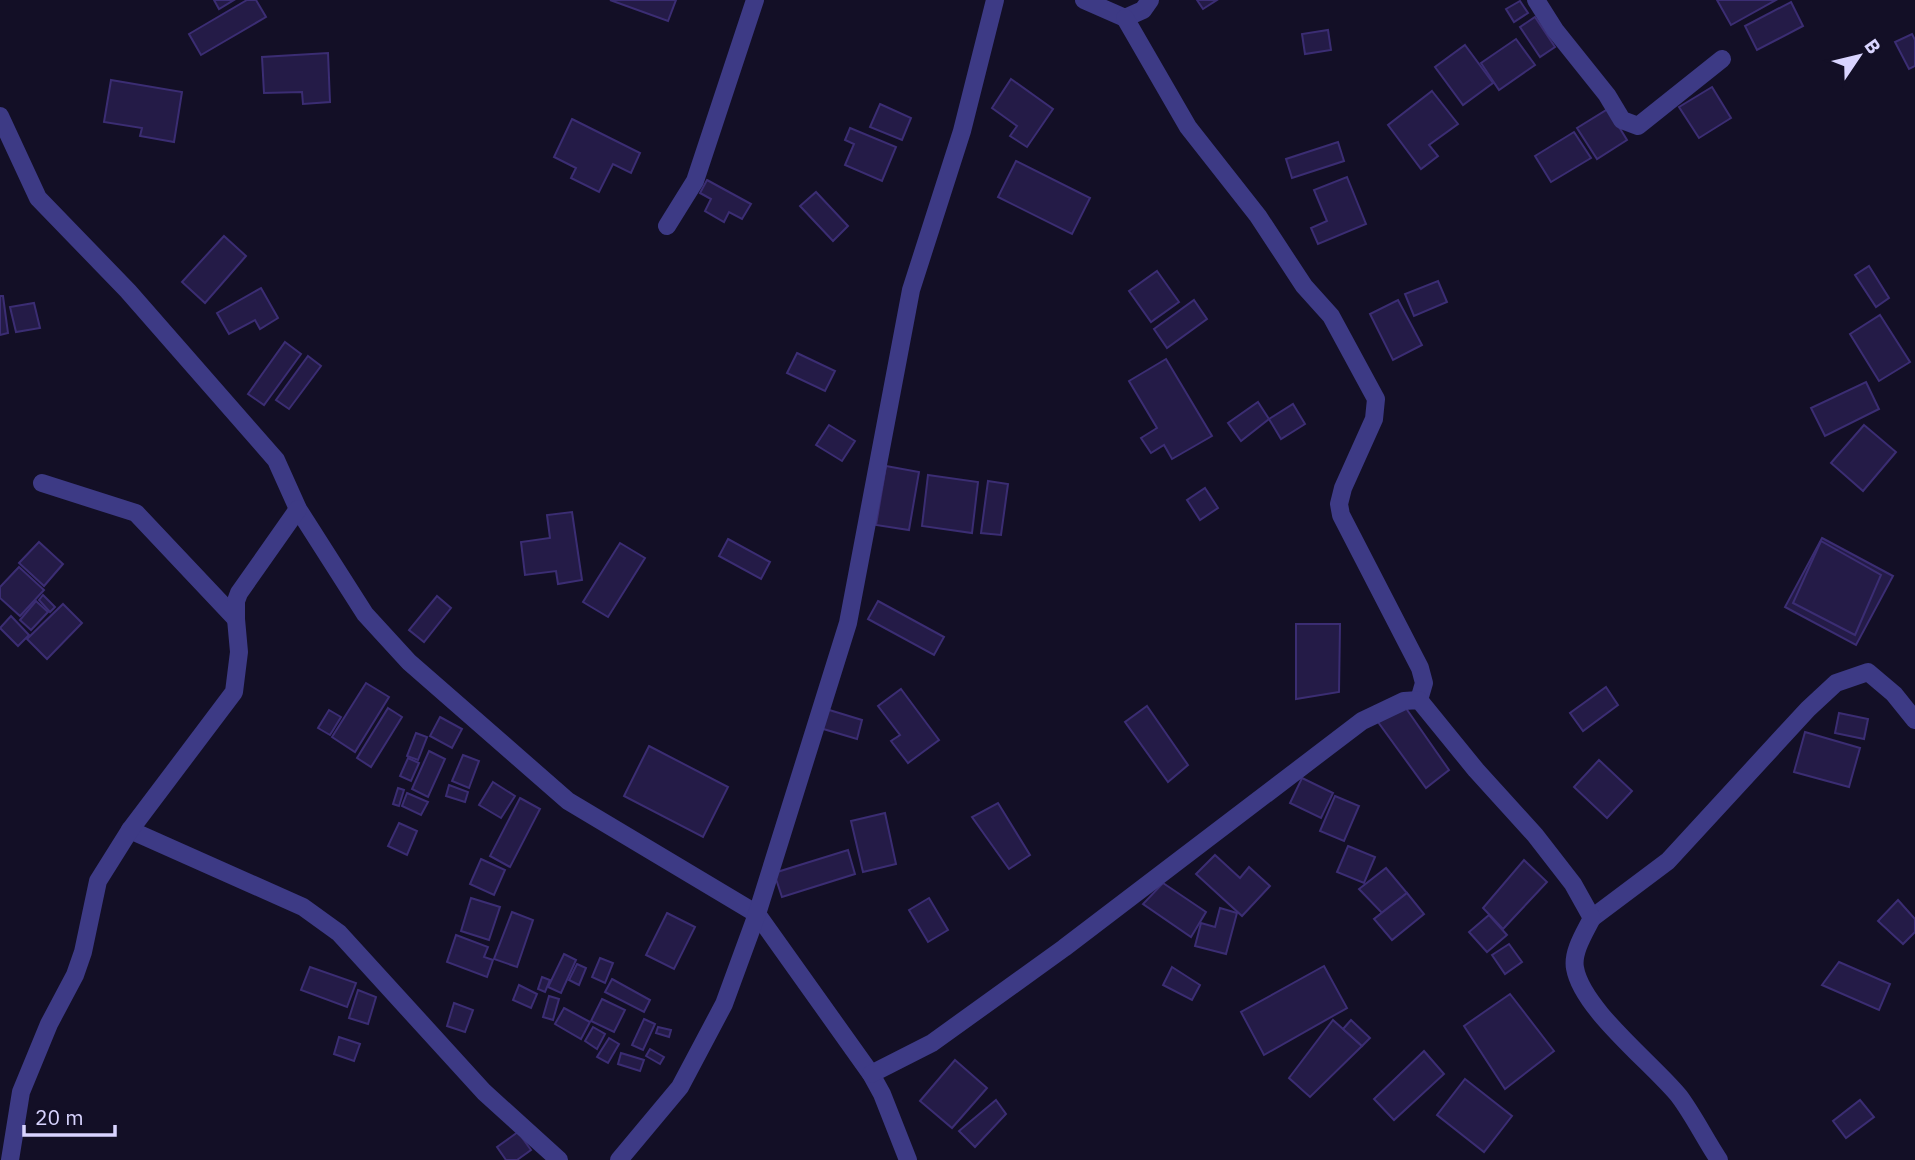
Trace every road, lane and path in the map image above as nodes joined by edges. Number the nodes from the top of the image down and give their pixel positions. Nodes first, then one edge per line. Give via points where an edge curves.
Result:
1 (755, 0) edge
2 (995, 0) edge
3 (1084, 0) edge
4 (1150, 0) edge
5 (1536, 0) edge
6 (1125, 18) junction
7 (1722, 59) dead end
8 (0, 116) edge
9 (667, 226) dead end
10 (42, 482) dead end
11 (298, 509) junction
12 (236, 619) junction
13 (1419, 700) junction
14 (1915, 720) edge
15 (130, 830) junction
16 (757, 914) junction
17 (1592, 918) junction
18 (871, 1074) junction
19 (10, 1160) edge
20 (559, 1160) edge
21 (619, 1160) edge
22 (908, 1160) edge
23 (1719, 1160) edge

1 - 9 street via 695,181
2 - 16 street via 962,131 911,290 848,623
3 - 6 street
4 - 6 street via 1143,10
5 - 7 street via 1622,120 1638,126
6 - 13 street via 1188,127 1331,316 1376,400 1374,419 1339,504 1420,668 1424,683
8 - 11 street via 38,198 128,290 276,460
10 - 12 street via 136,513
11 - 12 street via 239,593
11 - 16 street via 365,614 409,663 568,801
12 - 15 street via 239,652 234,692
13 - 17 street via 1535,835 1573,884
13 - 18 street via 1404,701 1363,721 1020,980 932,1043
14 - 17 street via 1868,672 1836,683 1668,861
15 - 19 street via 98,881 75,975 21,1092
15 - 20 street via 303,906 338,933 484,1092
16 - 18 street
16 - 21 street via 724,1004 680,1087
17 - 23 street via 1574,965 1579,985 1609,1024 1679,1097
18 - 22 street

